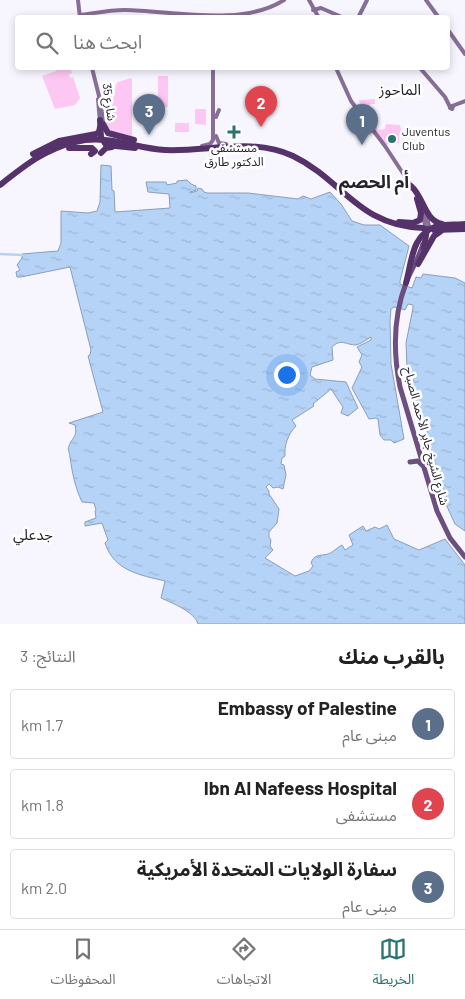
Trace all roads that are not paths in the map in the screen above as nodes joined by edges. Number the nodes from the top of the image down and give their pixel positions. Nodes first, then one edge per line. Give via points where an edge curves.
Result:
1 (80, 0) edge
2 (285, 0) edge
3 (308, 0) edge
4 (425, 0) edge
5 (365, 2) edge
6 (80, 8) junction
7 (314, 9) junction
8 (322, 10) junction
9 (249, 12) junction
10 (238, 14) junction
11 (81, 15) edge
12 (82, 15) edge
13 (88, 15) edge
14 (198, 15) edge
15 (233, 15) edge
16 (234, 15) edge
17 (318, 15) edge
18 (319, 15) edge
19 (333, 15) edge
20 (334, 15) edge
21 (359, 15) edge
22 (359, 15) edge
23 (435, 15) edge
24 (450, 34) edge
25 (450, 34) edge
26 (465, 56) edge
27 (92, 70) edge
28 (214, 70) edge
29 (214, 70) edge
30 (336, 70) edge
31 (336, 70) edge
32 (423, 70) edge
33 (338, 76) junction
34 (341, 86) junction
35 (465, 101) edge
36 (215, 104) junction
37 (216, 117) junction
38 (101, 123) junction
39 (114, 135) junction
40 (102, 139) junction
41 (85, 141) junction
42 (122, 141) junction
43 (226, 144) junction
44 (202, 146) junction
45 (385, 146) junction
46 (113, 147) junction
47 (178, 149) junction
48 (96, 154) junction
49 (392, 158) junction
50 (21, 166) junction
51 (0, 183) edge
52 (411, 186) junction
53 (417, 199) junction
54 (374, 214) junction
55 (453, 224) junction
56 (399, 225) junction
57 (465, 227) edge
58 (428, 228) junction
59 (447, 230) junction
60 (423, 249) junction
61 (418, 264) junction
62 (408, 284) junction
63 (399, 311) junction
64 (418, 451) junction
65 (416, 459) dead end
66 (410, 462) dead end
67 (424, 468) junction
68 (465, 555) edge

1 - 6 main road
2 - 9 main road
2 - 16 main road via 269,9
3 - 7 main road
4 - 23 main road
5 - 21 main road
5 - 22 main road
6 - 11 main road
6 - 12 main road via 84,12
7 - 8 main road
7 - 17 main road
7 - 19 main road
8 - 18 main road
8 - 20 main road
9 - 10 main road
9 - 10 main road via 243,9
10 - 15 main road
13 - 14 main road via 124,10
24 - 26 main road
25 - 26 main road
27 - 38 main road, شارع 35 via 101,104
28 - 36 main road
29 - 44 main road via 213,140
30 - 33 main road
31 - 45 main road via 349,98
32 - 35 main road via 452,107
33 - 34 main road
33 - 34 main road via 336,82
34 - 53 main road
36 - 37 main road
36 - 37 main road via 220,110
37 - 43 main road via 216,139
38 - 39 highway
38 - 40 highway
38 - 41 highway via 98,133
39 - 40 highway via 108,134
39 - 42 highway
40 - 41 highway via 96,136
40 - 41 highway via 94,145
40 - 46 highway
40 - 48 highway via 101,150
41 - 42 highway
41 - 48 highway
41 - 50 highway
41 - 50 highway via 66,139 46,146
42 - 46 highway
42 - 47 highway
43 - 44 highway
43 - 54 highway via 264,144 296,154
44 - 47 highway
45 - 49 main road
45 - 49 main road via 393,149
46 - 48 highway
47 - 54 highway via 247,146 283,152 310,166 356,204
49 - 52 main road
50 - 51 highway
52 - 55 highway via 430,218
52 - 58 main road via 424,208
53 - 56 highway via 421,219
53 - 58 highway
54 - 56 highway
54 - 58 highway via 400,226
55 - 57 highway
55 - 62 highway via 425,232 416,243
56 - 58 highway
56 - 60 highway via 420,235
57 - 58 highway
57 - 59 highway
58 - 59 highway
58 - 60 highway
59 - 61 highway via 436,234
60 - 61 main road, شارع الشيخ جابر الأحمد الصباح
60 - 62 main road, شارع الشيخ جابر الأحمد الصباح
61 - 62 main road, شارع الشيخ جابر الأحمد الصباح
62 - 63 main road, شارع الشيخ جابر الأحمد الصباح
63 - 64 main road, شارع الشيخ جابر الأحمد الصباح via 395,338 397,370
63 - 68 main road, شارع الشيخ جابر الأحمد الصباح via 397,348 403,387 438,509
64 - 65 main road
64 - 67 main road, شارع الشيخ جابر الأحمد الصباح
66 - 67 main road via 420,462
67 - 68 main road, شارع الشيخ جابر الأحمد الصباح via 440,520

